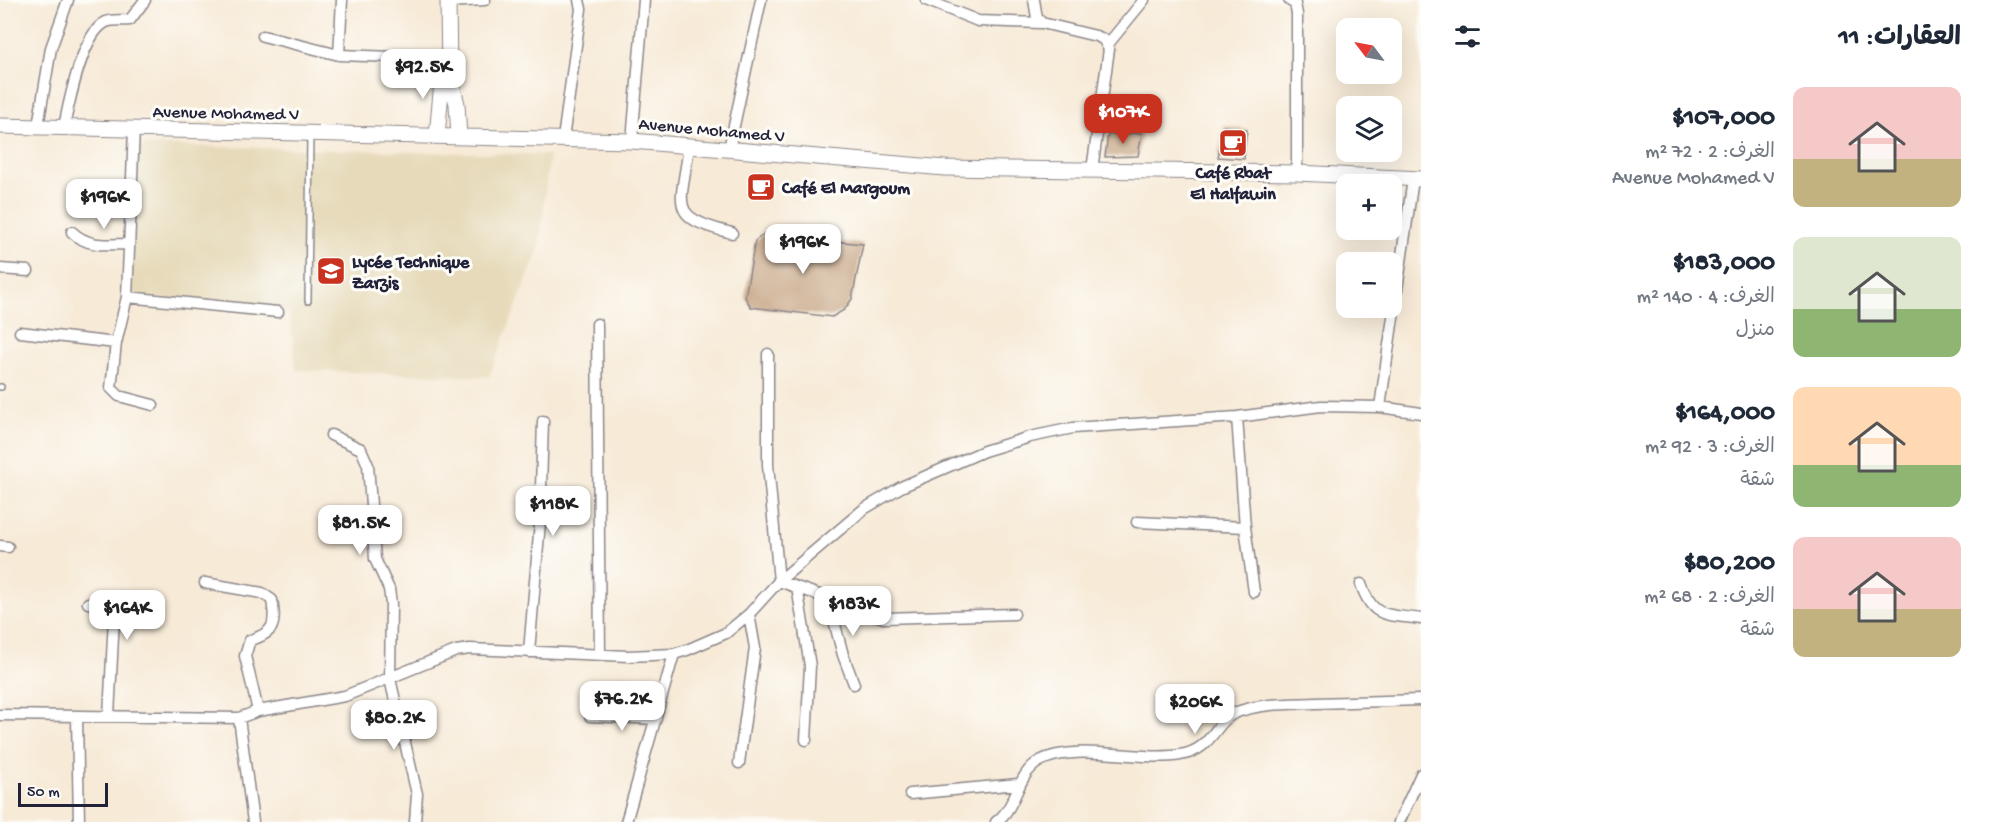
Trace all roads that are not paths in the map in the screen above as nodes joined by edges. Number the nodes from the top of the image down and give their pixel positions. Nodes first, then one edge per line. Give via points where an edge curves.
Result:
1 (68, 0) edge
2 (145, 0) edge
3 (342, 0) edge
4 (485, 0) edge
5 (579, 0) edge
6 (644, 0) edge
7 (761, 0) edge
8 (926, 0) edge
9 (1034, 0) edge
10 (1144, 0) edge
11 (1289, 0) edge
12 (448, 1) edge
13 (1042, 23) junction
14 (263, 36) dead end
15 (1108, 44) junction
16 (339, 56) junction
17 (449, 66) junction
18 (0, 126) edge
19 (38, 126) junction
20 (64, 127) junction
21 (134, 129) junction
22 (310, 133) junction
23 (437, 136) junction
24 (459, 137) junction
25 (563, 139) junction
26 (632, 141) junction
27 (689, 146) junction
28 (729, 150) junction
29 (1092, 170) junction
30 (1297, 173) junction
31 (1417, 179) edge
32 (72, 232) dead end
33 (732, 233) dead end
34 (129, 244) junction
35 (0, 269) edge
36 (28, 271) dead end
37 (127, 297) junction
38 (308, 301) dead end
39 (278, 312) dead end
40 (597, 324) dead end
41 (20, 332) dead end
42 (116, 343) junction
43 (768, 354) dead end
44 (153, 405) dead end
45 (1380, 407) junction
46 (1421, 413) edge
47 (1237, 417) junction
48 (543, 421) dead end
49 (331, 435) dead end
50 (1137, 522) dead end
51 (1245, 527) junction
52 (779, 580) junction
53 (205, 583) dead end
54 (1361, 584) dead end
55 (797, 587) junction
56 (1254, 592) dead end
57 (828, 598) junction
58 (88, 603) dead end
59 (749, 614) junction
60 (1014, 614) dead end
61 (1421, 619) edge
62 (530, 652) junction
63 (674, 654) junction
64 (600, 655) junction
65 (390, 679) junction
66 (854, 684) dead end
67 (1421, 700) edge
68 (258, 711) junction
69 (0, 715) edge
70 (108, 716) junction
71 (590, 716) dead end
72 (77, 717) junction
73 (239, 718) junction
74 (656, 719) junction
75 (806, 740) dead end
76 (739, 764) dead end
77 (1421, 774) edge
78 (1018, 784) junction
79 (910, 794) dead end
80 (79, 822) edge
81 (253, 822) edge
82 (415, 822) edge
83 (626, 822) edge
84 (996, 822) edge
85 (1399, 822) edge

1 - 19 street via 51,48
2 - 20 street via 130,20 108,21 99,28 76,70
3 - 16 street
4 - 12 street
5 - 25 street via 581,9
6 - 26 street
7 - 28 street
8 - 13 street via 978,21
9 - 13 street via 1037,18
10 - 15 street
11 - 30 street via 1295,4 1297,14
12 - 17 main road
13 - 15 street via 1096,36
14 - 16 street
15 - 29 street
16 - 17 street
17 - 23 main road via 441,92
17 - 24 main road via 458,104
18 - 19 main road, Avenue Mohamed V
19 - 20 main road, Avenue Mohamed V
20 - 21 main road, Avenue Mohamed V
21 - 22 main road, Avenue Mohamed V
21 - 34 street
22 - 23 main road, Avenue Mohamed V
22 - 38 lane
23 - 24 main road, Avenue Mohamed V
24 - 25 main road, Avenue Mohamed V
25 - 26 main road, Avenue Mohamed V
26 - 27 main road, Avenue Mohamed V
27 - 28 main road, Avenue Mohamed V
27 - 33 street via 682,209 687,218 703,226
28 - 29 main road, Avenue Mohamed V via 945,168
29 - 30 main road, Avenue Mohamed V
30 - 31 main road, Avenue Mohamed V
31 - 45 street
32 - 34 street via 91,244
34 - 37 street
35 - 36 street
37 - 39 street
37 - 42 street
40 - 64 street
41 - 42 street
42 - 44 street via 111,382 114,394
43 - 52 street via 768,465
45 - 46 street
45 - 47 street via 1321,406
47 - 51 street
47 - 52 street via 1073,428 984,451 901,487 864,509
48 - 62 street
49 - 65 street via 360,449 368,465 375,559 389,589 391,604
50 - 51 street
51 - 56 street
52 - 55 street
52 - 59 street
53 - 68 street via 262,593 272,600 273,625 265,636 250,640 246,648
54 - 61 street via 1368,604 1376,610
55 - 57 street
55 - 75 street via 810,666
57 - 60 street via 884,618
57 - 66 street
58 - 70 street via 108,608 114,617
59 - 63 street via 726,633
59 - 76 street via 755,648
62 - 64 street
62 - 65 street via 456,651
63 - 64 street
63 - 74 street
65 - 68 street via 345,696
65 - 82 street via 417,794
67 - 78 street via 1278,705 1238,711 1227,717 1202,748 1194,751 1180,755 1051,756 1031,767
68 - 73 street
69 - 72 street
70 - 72 street
70 - 73 street
71 - 74 street
72 - 80 street
73 - 81 street
74 - 83 street
77 - 85 street
78 - 79 street
78 - 84 street via 1010,805

